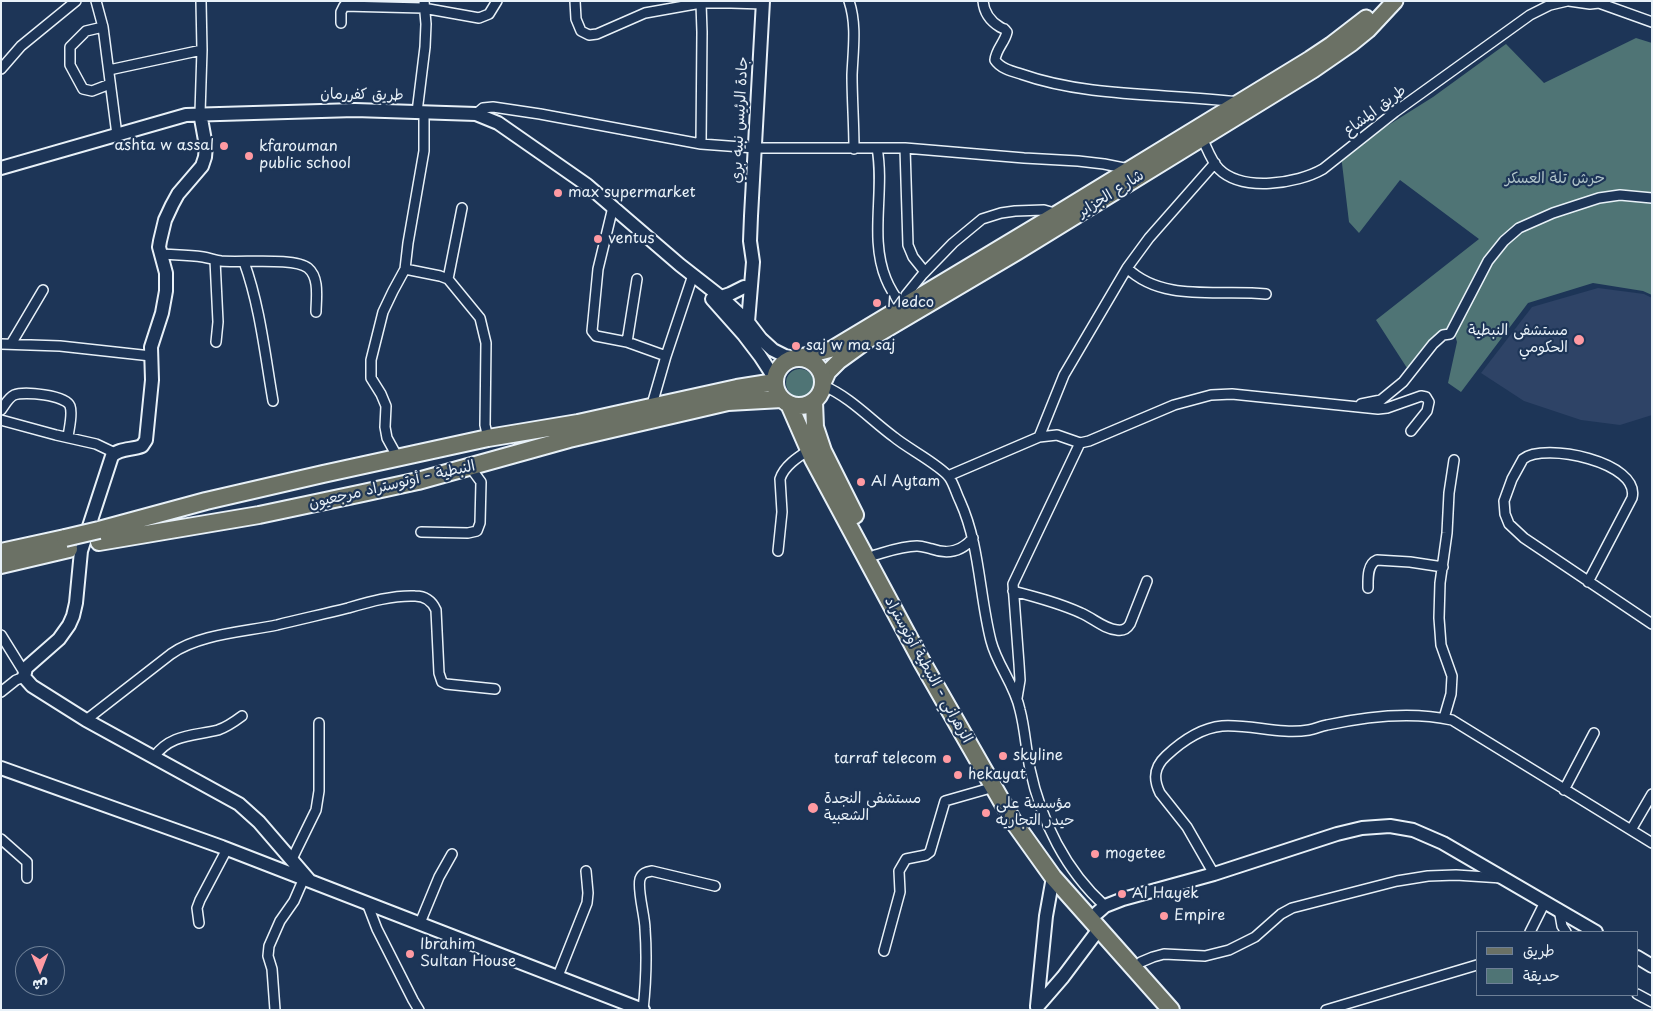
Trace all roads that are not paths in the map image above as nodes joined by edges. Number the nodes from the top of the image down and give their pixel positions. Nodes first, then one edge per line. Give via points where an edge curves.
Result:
1 (76, 1) edge
2 (96, 1) edge
3 (201, 1) edge
4 (497, 1) edge
5 (575, 1) edge
6 (849, 1) edge
7 (983, 1) edge
8 (1383, 1) edge
9 (1395, 1) edge
10 (1568, 1) edge
11 (701, 3) junction
12 (763, 3) edge
13 (423, 5) edge
14 (1652, 22) edge
15 (340, 23) dead end
16 (103, 27) junction
17 (202, 50) junction
18 (5, 62) edge
19 (1, 69) edge
20 (109, 70) junction
21 (110, 84) junction
22 (1239, 102) junction
23 (420, 112) junction
24 (200, 113) junction
25 (476, 114) junction
26 (117, 135) junction
27 (1202, 138) junction
28 (701, 144) junction
29 (755, 148) junction
30 (877, 148) junction
31 (905, 148) junction
32 (854, 149) junction
33 (1214, 163) junction
34 (1, 168) edge
35 (1130, 170) junction
36 (1652, 198) edge
37 (613, 207) junction
38 (462, 208) dead end
39 (1055, 215) junction
40 (750, 241) junction
41 (161, 254) junction
42 (215, 260) junction
43 (244, 262) junction
44 (1127, 268) junction
45 (406, 269) junction
46 (925, 272) junction
47 (692, 278) junction
48 (448, 279) junction
49 (637, 279) dead end
50 (744, 287) junction
51 (43, 290) dead end
52 (1266, 294) dead end
53 (721, 297) junction
54 (903, 305) junction
55 (316, 312) dead end
56 (742, 325) junction
57 (216, 342) dead end
58 (627, 342) junction
59 (6, 344) edge
60 (151, 356) junction
61 (666, 356) junction
62 (798, 358) junction
63 (775, 381) junction
64 (824, 384) junction
65 (273, 401) dead end
66 (785, 402) junction
67 (814, 402) junction
68 (1351, 406) junction
69 (651, 408) junction
70 (1, 410) edge
71 (1, 420) edge
72 (1411, 431) dead end
73 (68, 437) junction
74 (1039, 437) junction
75 (488, 438) junction
76 (1080, 443) junction
77 (809, 450) junction
78 (115, 453) junction
79 (398, 458) junction
80 (1454, 460) dead end
81 (359, 466) junction
82 (470, 467) junction
83 (323, 474) junction
84 (948, 476) junction
85 (363, 494) junction
86 (328, 501) junction
87 (421, 532) dead end
88 (99, 536) junction
89 (973, 538) junction
90 (67, 544) junction
91 (778, 551) dead end
92 (1, 552) edge
93 (875, 555) junction
94 (1, 565) edge
95 (1443, 567) junction
96 (1147, 581) dead end
97 (1588, 582) junction
98 (1368, 588) dead end
99 (1013, 591) junction
100 (1652, 624) edge
101 (1, 635) edge
102 (24, 674) junction
103 (496, 689) dead end
104 (1, 692) edge
105 (1017, 698) junction
106 (242, 716) dead end
107 (1444, 718) junction
108 (86, 720) junction
109 (319, 723) dead end
110 (1594, 733) dead end
111 (154, 757) junction
112 (1, 768) edge
113 (994, 787) junction
114 (1564, 790) junction
115 (1652, 794) edge
116 (1631, 830) junction
117 (1, 839) edge
118 (1652, 843) edge
119 (227, 849) junction
120 (452, 854) dead end
121 (292, 860) junction
122 (586, 871) dead end
123 (1214, 874) junction
124 (1053, 877) junction
125 (27, 878) dead end
126 (1502, 878) junction
127 (306, 879) junction
128 (715, 886) dead end
129 (367, 902) junction
130 (1545, 902) junction
131 (1101, 910) junction
132 (1558, 910) junction
133 (199, 923) dead end
134 (420, 923) junction
135 (1099, 929) junction
136 (1530, 931) edge
137 (1565, 931) edge
138 (1594, 931) edge
139 (884, 951) dead end
140 (1638, 958) edge
141 (1141, 962) junction
142 (1476, 965) edge
143 (1652, 966) edge
144 (558, 976) junction
145 (1638, 995) edge
146 (1652, 1002) edge
147 (1036, 1008) edge
148 (275, 1010) edge
149 (419, 1010) edge
150 (643, 1010) edge
151 (1171, 1010) edge
152 (1183, 1010) edge
153 (1326, 1010) edge

1 - 18 street
2 - 16 street
3 - 17 street
4 - 13 street via 489,14 479,18
5 - 11 street via 576,19 581,31 589,35 645,13
6 - 32 street via 854,38
7 - 22 street via 988,16 1007,32 994,60 1006,69 1052,84 1082,89
8 - 22 main road, شارع الجزاير via 1331,45
9 - 27 main road, شارع الجزاير via 1352,43
10 - 14 street, طريق المشاع via 1599,3
10 - 33 street, طريق المشاع via 1530,15 1318,172 1284,182 1256,183 1233,178
11 - 12 street
11 - 28 street
12 - 29 street, جادة الرئيس نبيه بري
13 - 15 street via 344,6
13 - 23 street via 426,24
16 - 20 street
16 - 21 street via 86,31 70,47 70,65 82,89 92,92
17 - 20 street
17 - 24 street
18 - 19 street
20 - 21 street
21 - 26 street
22 - 35 main road, شارع الجزاير
23 - 24 street, طريق كفررمان
23 - 25 street, طريق كفررمان
23 - 45 street via 424,151
24 - 26 street, طريق كفررمان
24 - 41 street via 205,157 202,166 178,194 168,212 160,241
25 - 28 street via 482,108 511,109
25 - 37 street, طريق كفررمان via 498,123
26 - 34 street, طريق كفررمان
27 - 33 street, طريق المشاع
27 - 64 main road, شارع الجزاير via 868,340 828,372
28 - 29 street
29 - 32 street
29 - 40 street, جادة الرئيس نبيه بري
30 - 31 street
30 - 32 street
30 - 54 street via 881,262 886,278
31 - 35 street via 1078,161
31 - 46 street via 908,245
33 - 44 street
35 - 39 main road, شارع الجزاير
36 - 68 street via 1620,195 1598,198 1519,228 1488,261 1450,334 1443,335 1433,344 1403,382 1381,400
37 - 47 street, طريق كفررمان
37 - 58 street via 598,269 592,331 596,336
38 - 48 street
39 - 46 street via 1044,210 1015,211 982,220 953,243
39 - 54 main road, شارع الجزاير
40 - 50 street
40 - 56 street via 753,262
41 - 42 street
41 - 60 street via 166,291
42 - 43 street
42 - 57 street
43 - 55 street via 282,262 307,267 312,271 315,282
43 - 65 street
44 - 52 street via 1146,283 1169,290
44 - 74 street via 1064,376
45 - 48 street
45 - 79 street via 384,312 370,370 384,401 387,438
46 - 54 street via 908,292
47 - 53 street
47 - 56 street
47 - 61 street
48 - 75 street via 482,322 486,348 485,425
49 - 58 street
50 - 53 street
50 - 56 street
51 - 59 street
53 - 56 street
54 - 62 main road, شارع الجزاير via 832,349
56 - 62 street via 772,350
56 - 63 street
58 - 61 street
59 - 60 street
60 - 78 street via 146,440 142,446
61 - 69 street
62 - 63 highway via 778,369
62 - 64 highway via 817,365
63 - 66 highway
63 - 69 highway, النبطية - أوتوستراد مرجعيون
64 - 67 highway
64 - 84 street
66 - 67 highway via 797,406
66 - 77 highway, الزهراني - النبطية أوتوستراد
66 - 82 highway, النبطية - أوتوستراد مرجعيون via 728,402 569,439
67 - 93 highway, الزهراني - النبطية أوتوستراد via 815,427 824,451
68 - 72 street via 1387,408 1426,397 1429,402 1427,411
68 - 76 street via 1232,394 1211,395 1174,405 1098,439
69 - 75 highway, النبطية - أوتوستراد مرجعيون
70 - 73 street via 13,396 29,394 64,398 71,411
71 - 73 street
73 - 78 street
74 - 76 street via 1057,436
74 - 84 street
75 - 79 highway, النبطية - أوتوستراد مرجعيون
76 - 99 street via 1013,584
77 - 91 street via 781,475
77 - 113 highway, الزهراني - النبطية أوتوستراد via 922,662
78 - 102 street via 81,551 73,616 59,639 26,668
79 - 81 highway, النبطية - أوتوستراد مرجعيون
80 - 95 street
81 - 83 highway, النبطية - أوتوستراد مرجعيون
81 - 85 highway via 353,478
82 - 85 highway, النبطية - أوتوستراد مرجعيون
82 - 87 street via 480,482 480,522 476,531
83 - 86 highway via 332,480 336,489
83 - 88 highway, النبطية - أوتوستراد مرجعيون via 206,501
84 - 89 street via 967,516
85 - 86 highway, النبطية - أوتوستراد مرجعيون
86 - 88 highway, النبطية - أوتوستراد مرجعيون via 259,515
88 - 90 highway, النبطية - أوتوستراد مرجعيون, bridge
89 - 93 street via 956,552 916,546
89 - 105 street via 992,647
90 - 92 highway, النبطية - أوتوستراد مرجعيون
90 - 94 highway, النبطية - أوتوستراد مرجعيون
93 - 131 highway, الزهراني - النبطية أوتوستراد via 1007,797 1066,880
95 - 98 street via 1377,560 1370,565
95 - 107 street via 1439,639 1452,681
96 - 99 street via 1130,624 1122,630 1113,630 1055,602
97 - 97 street via 1632,498 1631,483 1610,466 1591,459 1538,453 1528,455 1512,479 1504,500 1509,524 1518,534
97 - 100 street
99 - 105 street via 1020,680
101 - 102 street
102 - 104 street
102 - 108 street via 32,686
103 - 108 street via 442,682 436,610 426,598 415,596 383,599 182,646
105 - 131 street via 1030,770 1042,812 1060,850
106 - 111 street via 226,727 173,741 163,746
107 - 114 street via 1465,727
107 - 123 street via 1390,716 1289,731 1221,726 1193,735 1176,746 1158,766 1155,776 1157,787 1187,827
108 - 111 street
109 - 121 street via 316,810
110 - 114 street
111 - 121 street via 245,809
112 - 119 street
113 - 124 highway, الزهراني - النبطية أوتوستراد via 1013,821
113 - 139 street via 945,801 930,852 906,859 901,866 900,892
114 - 116 street
115 - 116 street
116 - 118 street
117 - 125 street via 27,862
119 - 127 street
119 - 133 street via 200,900 197,908
120 - 134 street
121 - 127 street
122 - 144 street via 587,903
123 - 126 street via 1337,834 1390,826 1413,830 1443,843
123 - 131 street via 1123,899
124 - 135 highway, الزهراني - النبطية أوتوستراد
124 - 147 street
126 - 130 street
126 - 141 street via 1428,876 1377,886 1292,908 1255,937 1222,952 1205,956 1164,954
127 - 129 street
127 - 148 street via 269,946
128 - 150 street via 652,871 641,876 639,888 645,928 646,970
129 - 134 street
129 - 149 street via 381,937
130 - 132 street
130 - 136 street
131 - 141 highway, الزهراني - النبطية أوتوستراد
132 - 137 street
132 - 138 street
134 - 144 street
135 - 147 street
135 - 151 highway, الزهراني - النبطية أوتوستراد
140 - 143 street
141 - 152 highway, الزهراني - النبطية أوتوستراد
142 - 153 street
144 - 150 street
145 - 146 street

